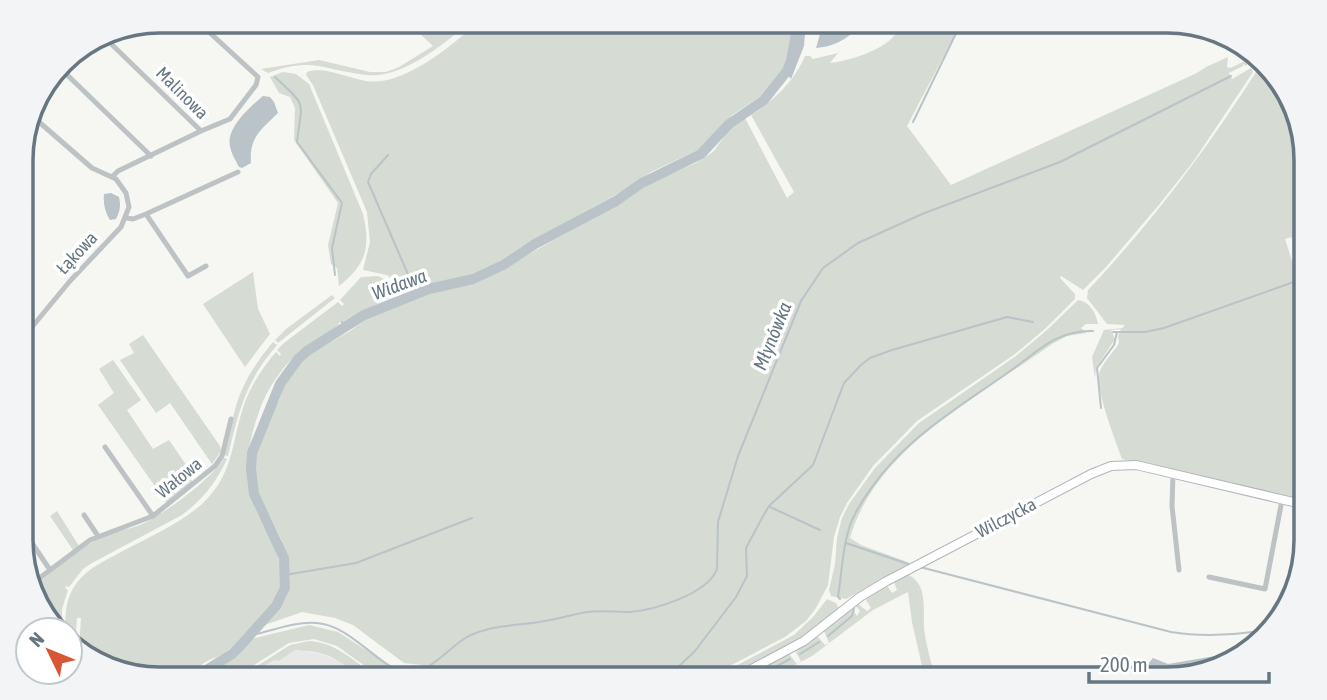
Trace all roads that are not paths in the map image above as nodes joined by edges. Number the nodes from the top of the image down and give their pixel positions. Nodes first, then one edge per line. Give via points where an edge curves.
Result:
1 (210, 33) edge
2 (111, 43) edge
3 (67, 74) edge
4 (39, 122) edge
5 (201, 131) junction
6 (151, 156) junction
7 (238, 172) dead end
8 (113, 176) junction
9 (146, 214) junction
10 (127, 218) junction
11 (206, 267) dead end
12 (34, 326) edge
13 (231, 419) dead end
14 (105, 447) dead end
15 (1173, 474) junction
16 (1282, 499) junction
17 (1294, 502) edge
18 (84, 515) dead end
19 (153, 516) junction
20 (98, 536) junction
21 (33, 545) edge
22 (50, 570) junction
23 (1179, 570) dead end
24 (1209, 577) dead end
25 (40, 578) edge
26 (757, 666) edge

1 - 5 street via 258,78 230,119
2 - 5 street, Malinowa
3 - 6 street
4 - 8 street via 92,168
5 - 6 street, Malinowa
6 - 8 street, Malinowa
7 - 9 street
8 - 10 street via 128,199
9 - 10 street
9 - 11 street via 188,276
10 - 12 street, Łąkowa
13 - 19 street, Wałowa via 215,466
14 - 19 street, Wałowa
15 - 16 street, Wilczycka
15 - 23 street
15 - 26 street, Wilczycka via 1126,464 1091,474 885,582 804,641
16 - 17 street, Wilczycka
16 - 24 street via 1265,589
18 - 20 street
19 - 20 street, Wałowa
20 - 22 street, Wałowa
21 - 22 street
22 - 25 street, Wałowa

